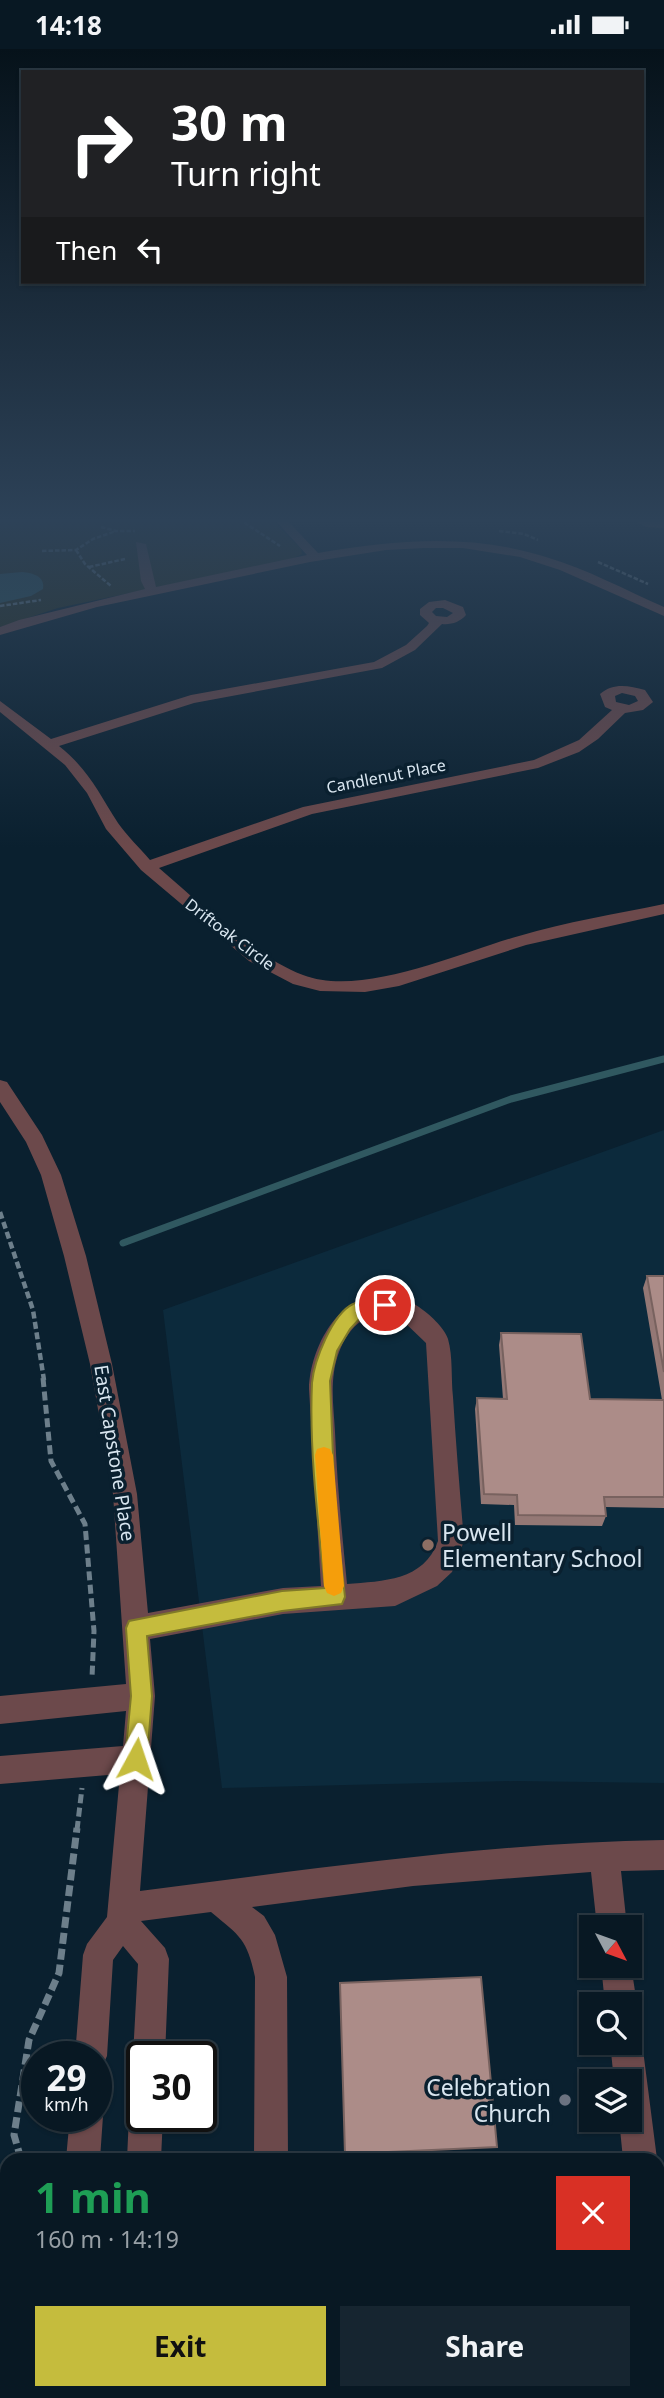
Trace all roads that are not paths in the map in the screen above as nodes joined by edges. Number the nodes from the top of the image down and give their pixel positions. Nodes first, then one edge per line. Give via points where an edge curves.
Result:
1 (432, 629) edge
2 (0, 705) edge
3 (621, 709) dead end
4 (0, 717) edge
5 (29, 727) junction
6 (51, 744) junction
7 (147, 867) junction
8 (664, 909) edge
9 (0, 1087) edge
10 (335, 1597) junction
11 (136, 1628) junction
12 (141, 1696) junction
13 (0, 1710) edge
14 (136, 1759) junction
15 (0, 1770) edge
16 (664, 1855) edge
17 (604, 1856) junction
18 (217, 1897) junction
19 (122, 1915) junction
20 (611, 1915) edge
21 (92, 2041) edge
22 (150, 2041) edge
23 (628, 2055) edge
24 (85, 2132) edge
25 (145, 2132) edge
26 (83, 2153) edge
27 (144, 2153) edge
28 (271, 2153) edge
29 (639, 2153) edge

1 - 6 street via 421,641 377,665 191,699
2 - 5 street, Driftoak Circle
3 - 7 street, Candlenut Place via 593,739 561,757 308,810
4 - 5 street, Driftoak Circle
5 - 6 street, Driftoak Circle
6 - 7 street, Driftoak Circle via 83,776 112,826
7 - 8 street, Driftoak Circle via 255,957 275,970 320,985 365,986 399,980 523,940
9 - 11 street, East Capstone Place via 51,1175 75,1256 125,1494
10 - 10 street via 395,1593 428,1577 443,1563 452,1541 437,1340 405,1308 357,1309 328,1349 321,1381
10 - 11 street via 282,1601
11 - 12 street, East Capstone Place
12 - 13 street
12 - 14 street, East Capstone Place
14 - 15 street
14 - 19 street, East Capstone Place
16 - 17 street
17 - 18 street via 413,1871
17 - 20 street
18 - 19 street
18 - 28 street via 253,1927 264,1945 271,1977
19 - 21 street via 98,1955
19 - 22 street via 154,1959
23 - 29 street
24 - 26 street
25 - 27 street

